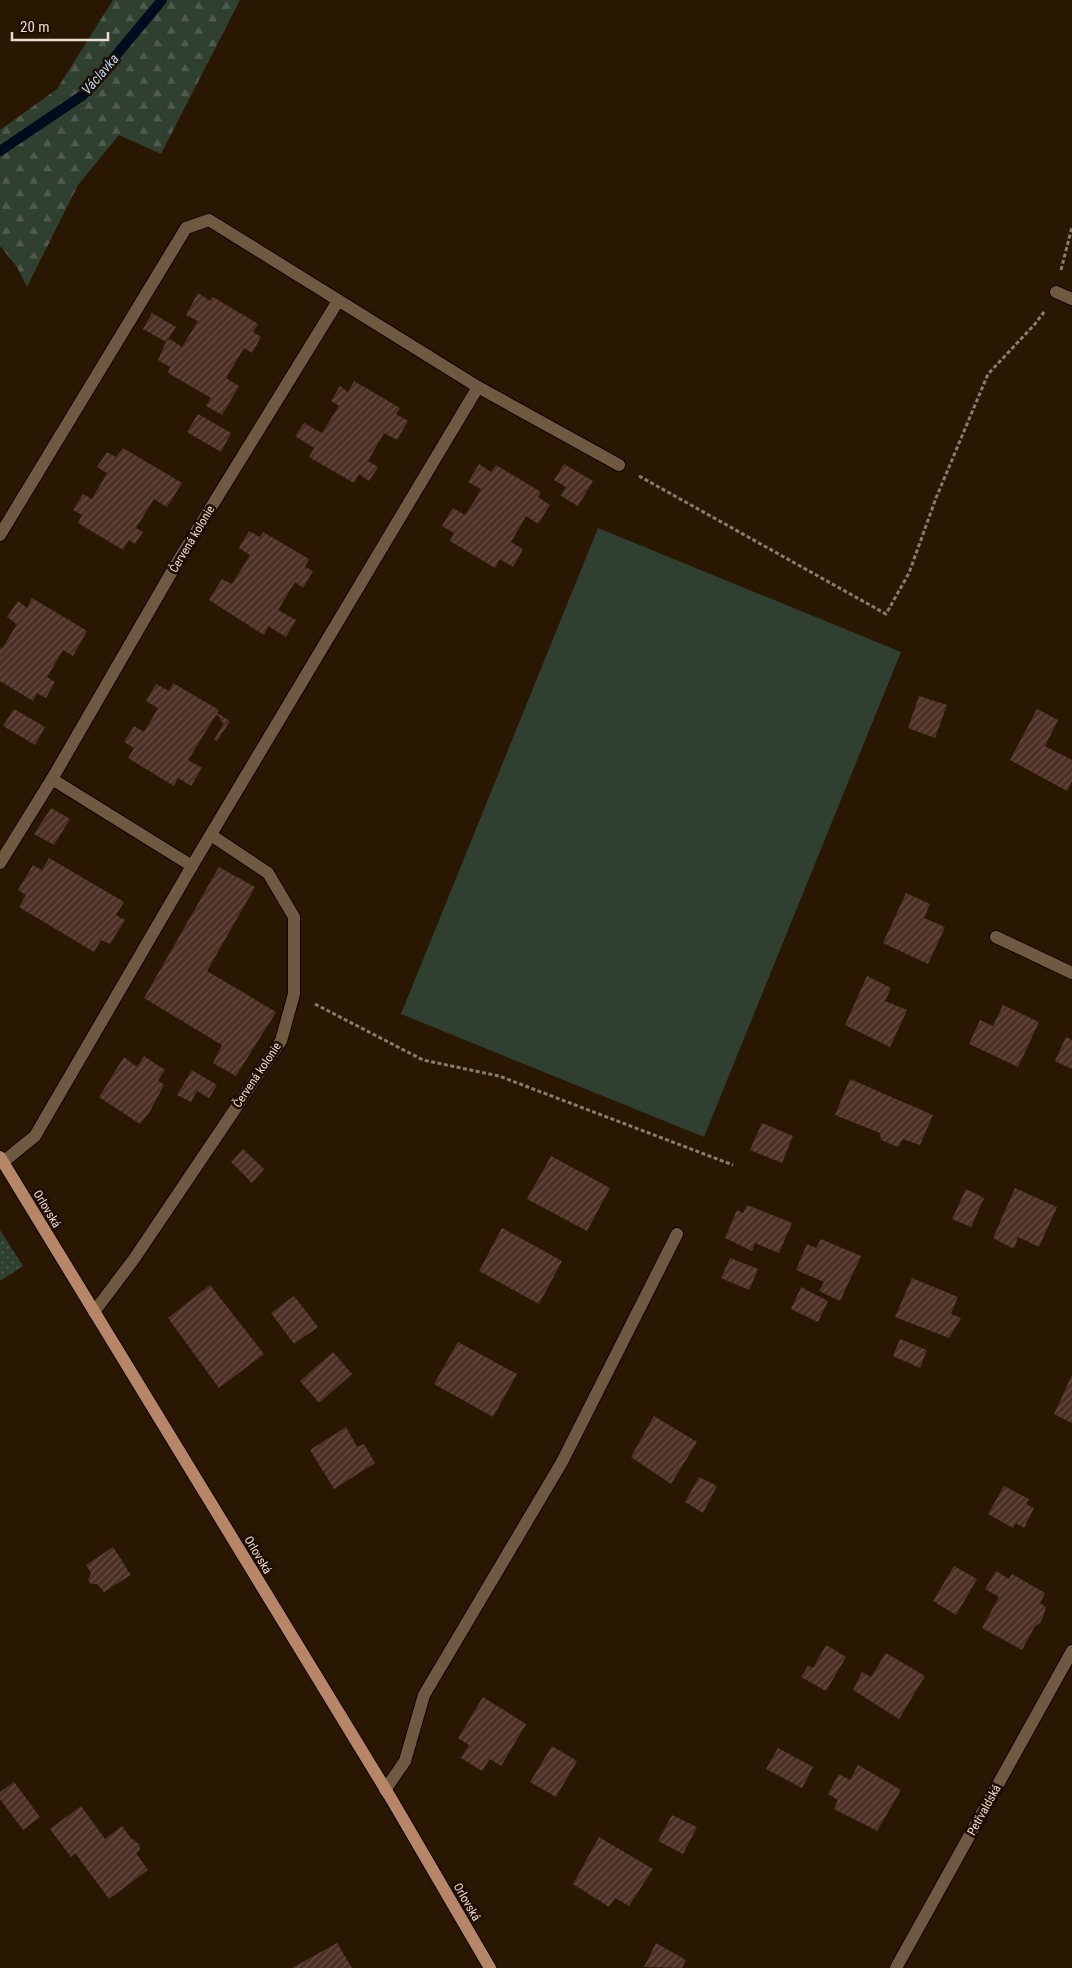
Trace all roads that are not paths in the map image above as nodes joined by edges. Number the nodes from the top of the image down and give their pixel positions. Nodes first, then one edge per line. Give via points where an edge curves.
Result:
1 (1056, 292) road end
2 (1072, 299) edge
3 (338, 301) junction
4 (478, 387) junction
5 (618, 465) road end
6 (0, 535) edge
7 (52, 779) junction
8 (210, 834) junction
9 (0, 863) edge
10 (192, 866) junction
11 (996, 937) dead end
12 (1072, 973) edge
13 (1, 1159) edge
14 (676, 1234) dead end
15 (94, 1312) junction
16 (1072, 1651) edge
17 (386, 1790) junction
18 (490, 1968) edge
19 (896, 1968) edge

1 - 2 street
3 - 4 street
3 - 6 street via 209,220 186,228
3 - 7 street, Červená kolonie via 178,561
4 - 5 street
4 - 8 street
7 - 9 street, Červená kolonie
7 - 10 street
8 - 10 street
8 - 15 street, Červená kolonie via 268,873 294,918 294,994 281,1041 134,1259
10 - 13 street via 35,1136
11 - 12 street
13 - 15 main road, Orlovská
14 - 17 street via 562,1462 424,1695 405,1761
15 - 17 main road, Orlovská
16 - 19 street, Petřvaldská
17 - 18 main road, Orlovská

